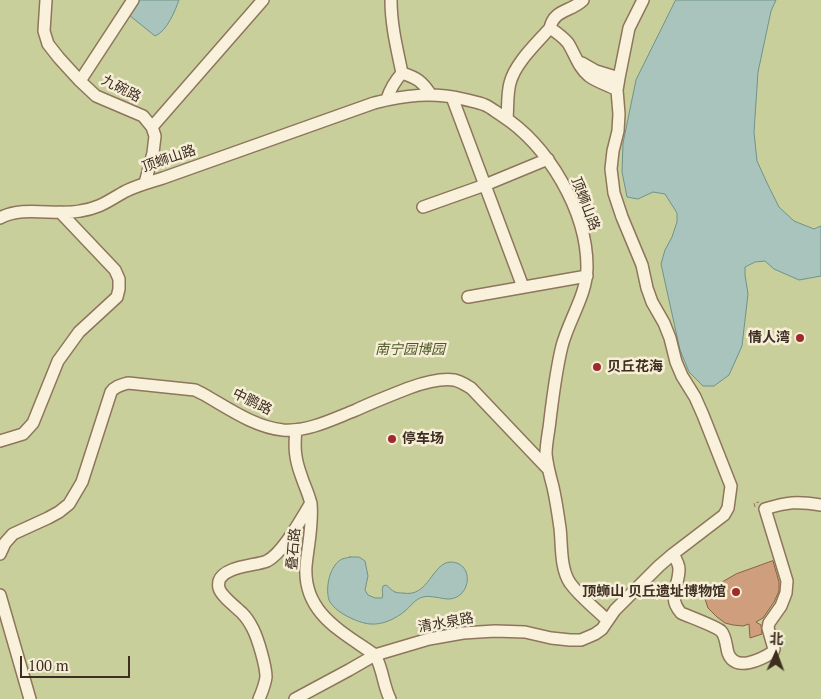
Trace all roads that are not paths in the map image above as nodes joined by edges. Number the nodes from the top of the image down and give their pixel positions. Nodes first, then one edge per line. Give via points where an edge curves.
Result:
1 (46, 0) edge
2 (133, 0) edge
3 (263, 0) edge
4 (391, 0) edge
5 (582, 0) edge
6 (643, 0) edge
7 (550, 28) junction
8 (576, 59) junction
9 (402, 73) junction
10 (619, 78) junction
11 (80, 81) junction
12 (617, 90) junction
13 (431, 95) junction
14 (452, 97) junction
15 (388, 99) junction
16 (507, 119) junction
17 (152, 126) junction
18 (548, 159) junction
19 (145, 183) junction
20 (485, 185) junction
21 (423, 207) dead end
22 (60, 212) junction
23 (0, 218) edge
24 (587, 276) junction
25 (523, 287) junction
26 (468, 297) dead end
27 (296, 430) junction
28 (0, 441) edge
29 (548, 469) junction
30 (310, 503) junction
31 (821, 505) edge
32 (0, 554) edge
33 (674, 554) junction
34 (0, 595) edge
35 (608, 620) junction
36 (375, 655) junction
37 (30, 699) edge
38 (259, 699) edge
39 (295, 699) edge
40 (390, 699) edge

1 - 11 street, 九碗路 via 44,31 48,44
2 - 11 street
3 - 17 street
4 - 9 street via 394,37
5 - 7 street via 554,17
6 - 10 street, 清水泉路 via 629,28
7 - 8 street via 564,39
7 - 16 street via 516,69 510,82
8 - 10 street via 596,71
8 - 12 street via 589,76
9 - 13 street via 415,77
9 - 15 street via 395,80
10 - 12 street, 清水泉路
11 - 17 street, 九碗路 via 96,96 143,116
12 - 33 street, 清水泉路 via 618,131 611,169 614,194 642,265 652,302 664,323 679,369 695,397 731,486 724,515
13 - 14 street, 顶蛳山路
13 - 15 street, 顶蛳山路
14 - 16 street, 顶蛳山路 via 485,105
14 - 20 street
15 - 19 street, 顶蛳山路
16 - 18 street, 顶蛳山路 via 526,134
17 - 19 street via 155,136
18 - 20 street
18 - 24 street, 顶蛳山路 via 565,186 578,218 585,244
19 - 22 street, 顶蛳山路 via 93,209
20 - 21 street
20 - 25 street
22 - 23 street, 顶蛳山路 via 19,213
22 - 28 street via 115,270 120,288 117,297 78,332 58,361 33,423 23,434
24 - 25 street
24 - 29 street, 顶蛳山路 via 562,344 554,382 546,452
25 - 26 street
27 - 29 street, 中鹏路 via 328,422 420,384 454,380 471,388
27 - 30 street, 叠石路 via 296,460
27 - 32 street, 中鹏路 via 269,428 256,423 195,390 128,383 119,385 111,392 82,482 69,504 13,534
29 - 35 street, 顶蛳山路 via 569,582
30 - 36 street, 叠石路 via 306,576 309,594 330,624
30 - 38 street via 273,558 227,572 218,582 222,594 244,615 253,629 266,676
31 - 33 street via 782,503 764,509 787,581 781,606 768,628 773,652 754,661 732,661 723,633 677,608 674,593 679,568
33 - 35 street, 清水泉路 via 636,588
34 - 37 street
35 - 36 street, 清水泉路 via 596,634 582,640 525,632 463,633
36 - 39 street, 清水泉路
36 - 40 street

